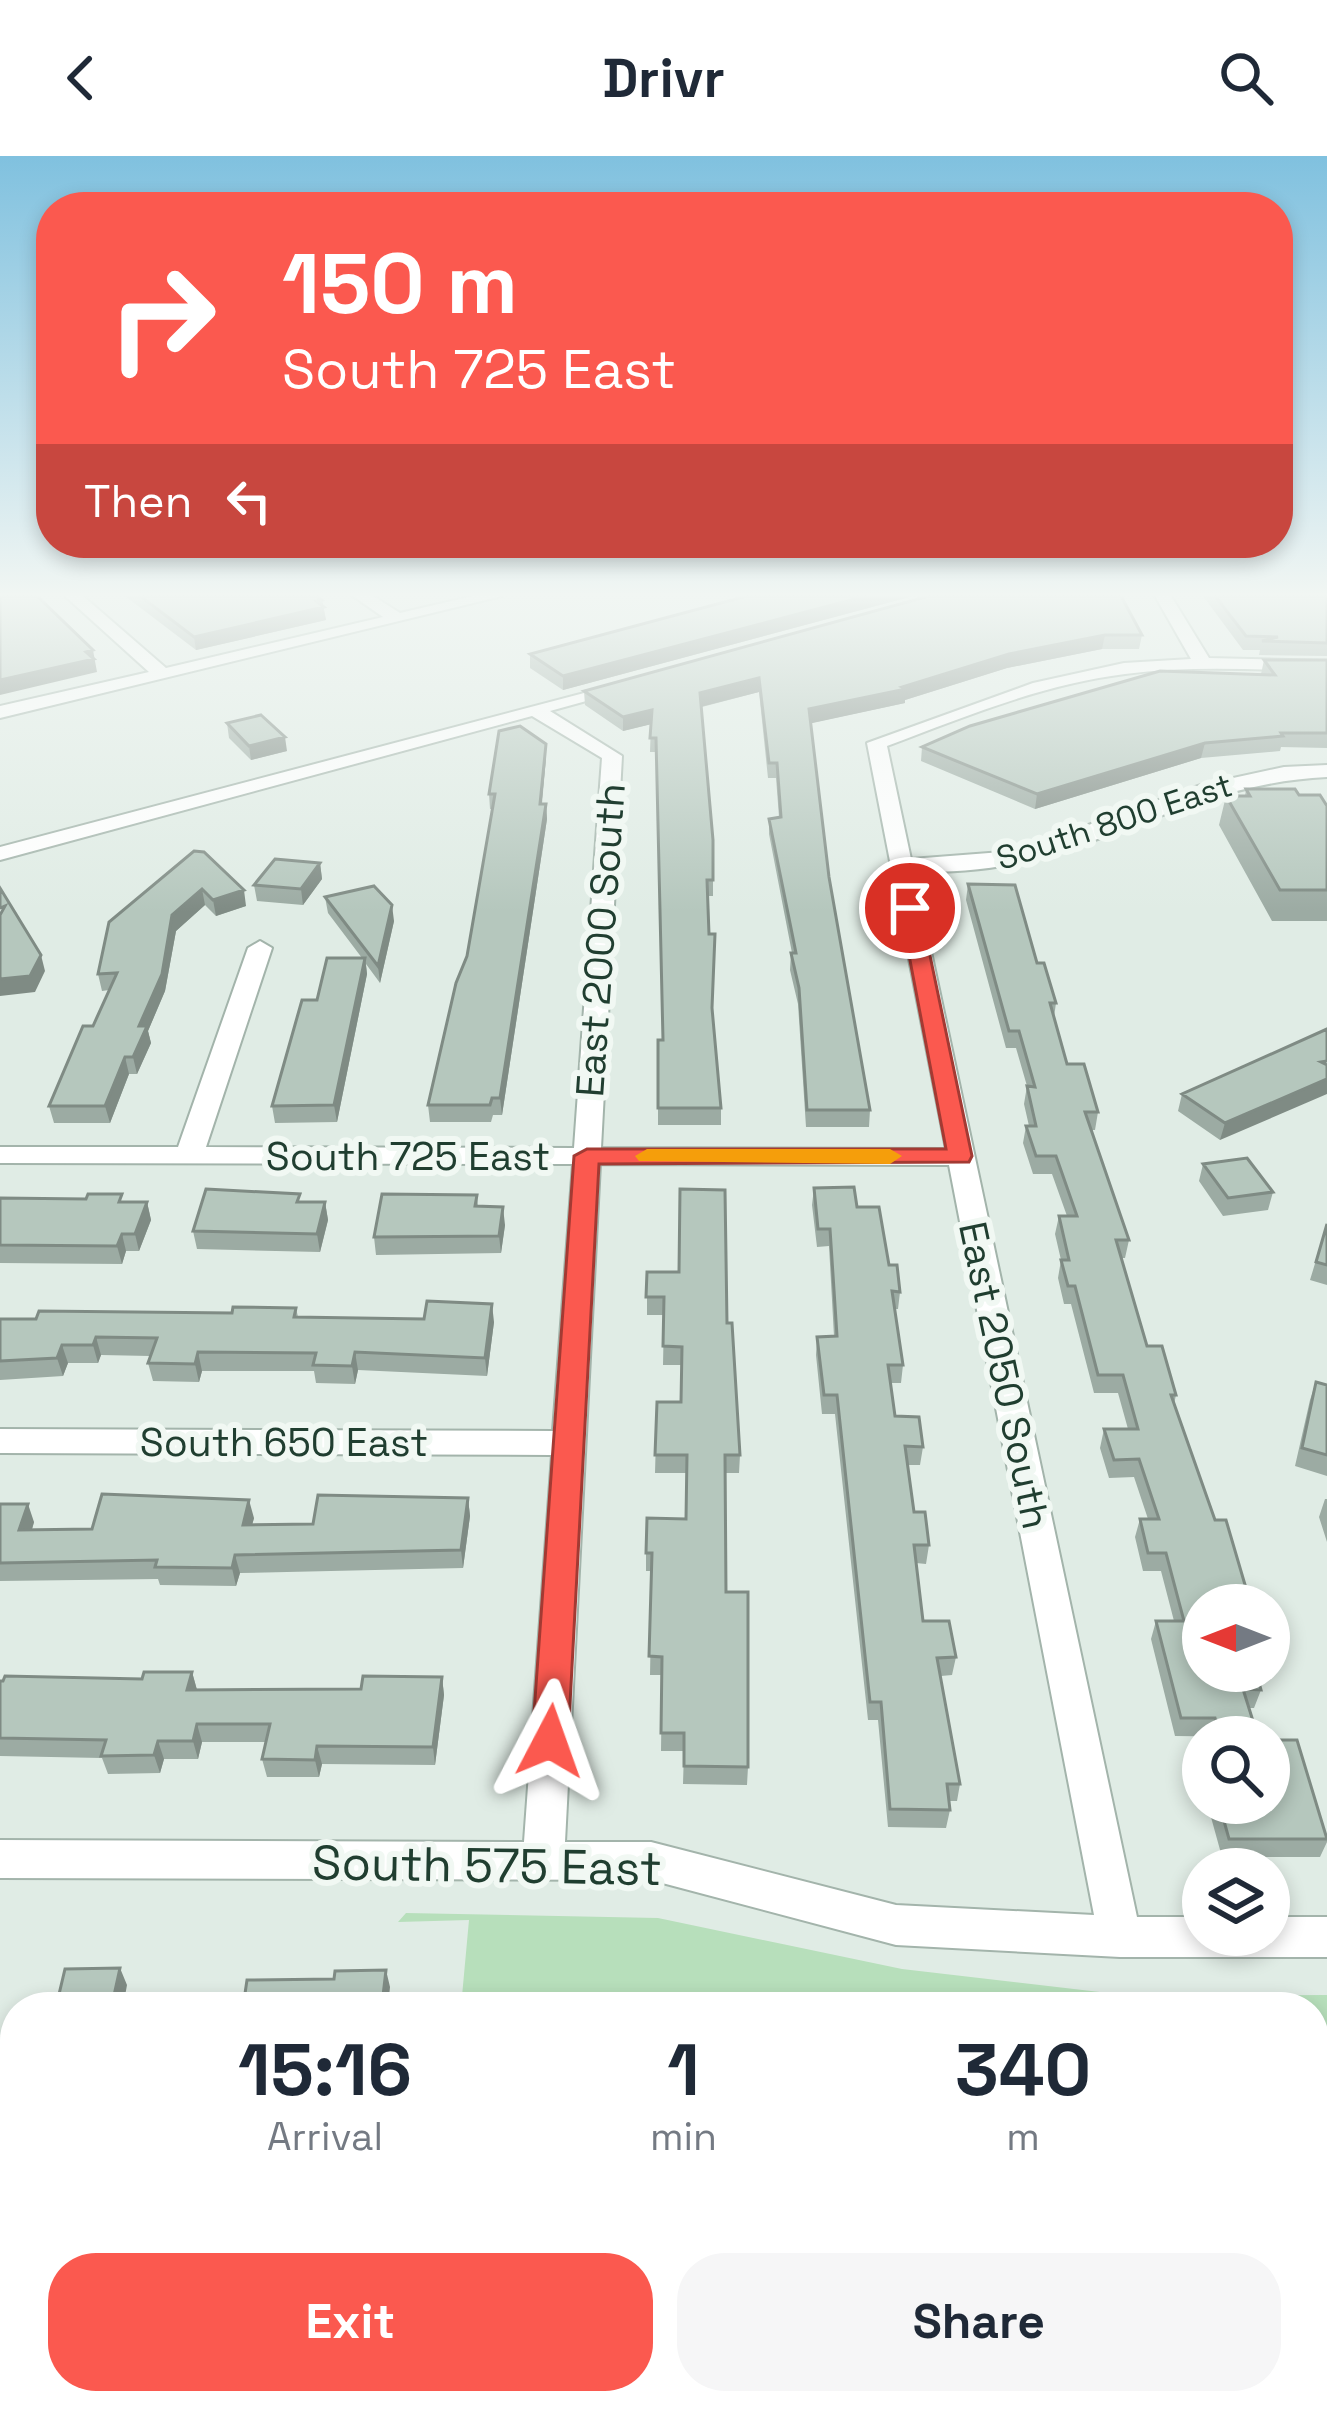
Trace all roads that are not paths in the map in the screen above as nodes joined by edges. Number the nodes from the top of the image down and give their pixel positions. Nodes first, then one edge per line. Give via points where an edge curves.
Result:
1 (46, 701) edge
2 (563, 701) edge
3 (987, 701) edge
4 (534, 709) junction
5 (0, 712) edge
6 (1327, 771) edge
7 (0, 854) edge
8 (902, 866) junction
9 (260, 948) dead end
10 (0, 1155) edge
11 (189, 1156) junction
12 (587, 1156) junction
13 (960, 1156) junction
14 (0, 1442) edge
15 (568, 1443) junction
16 (0, 1859) edge
17 (543, 1861) junction
18 (1120, 1937) junction
19 (1327, 1937) edge

1 - 5 street
2 - 4 street
3 - 8 street, East 2050 South via 877,743
4 - 7 street
4 - 12 street, East 2000 South via 612,756
6 - 8 street, South 800 East via 1206,786 996,861
8 - 13 street, East 2050 South
9 - 11 street
10 - 11 street, South 725 East
11 - 12 street, South 725 East
12 - 13 street, South 725 East
12 - 15 street, East 2000 South
13 - 18 street, East 2050 South
14 - 15 street, South 650 East
15 - 17 street, East 2000 South
16 - 17 street, South 575 East
17 - 18 street, South 575 East via 650,1861 896,1925
18 - 19 street, South 575 East

